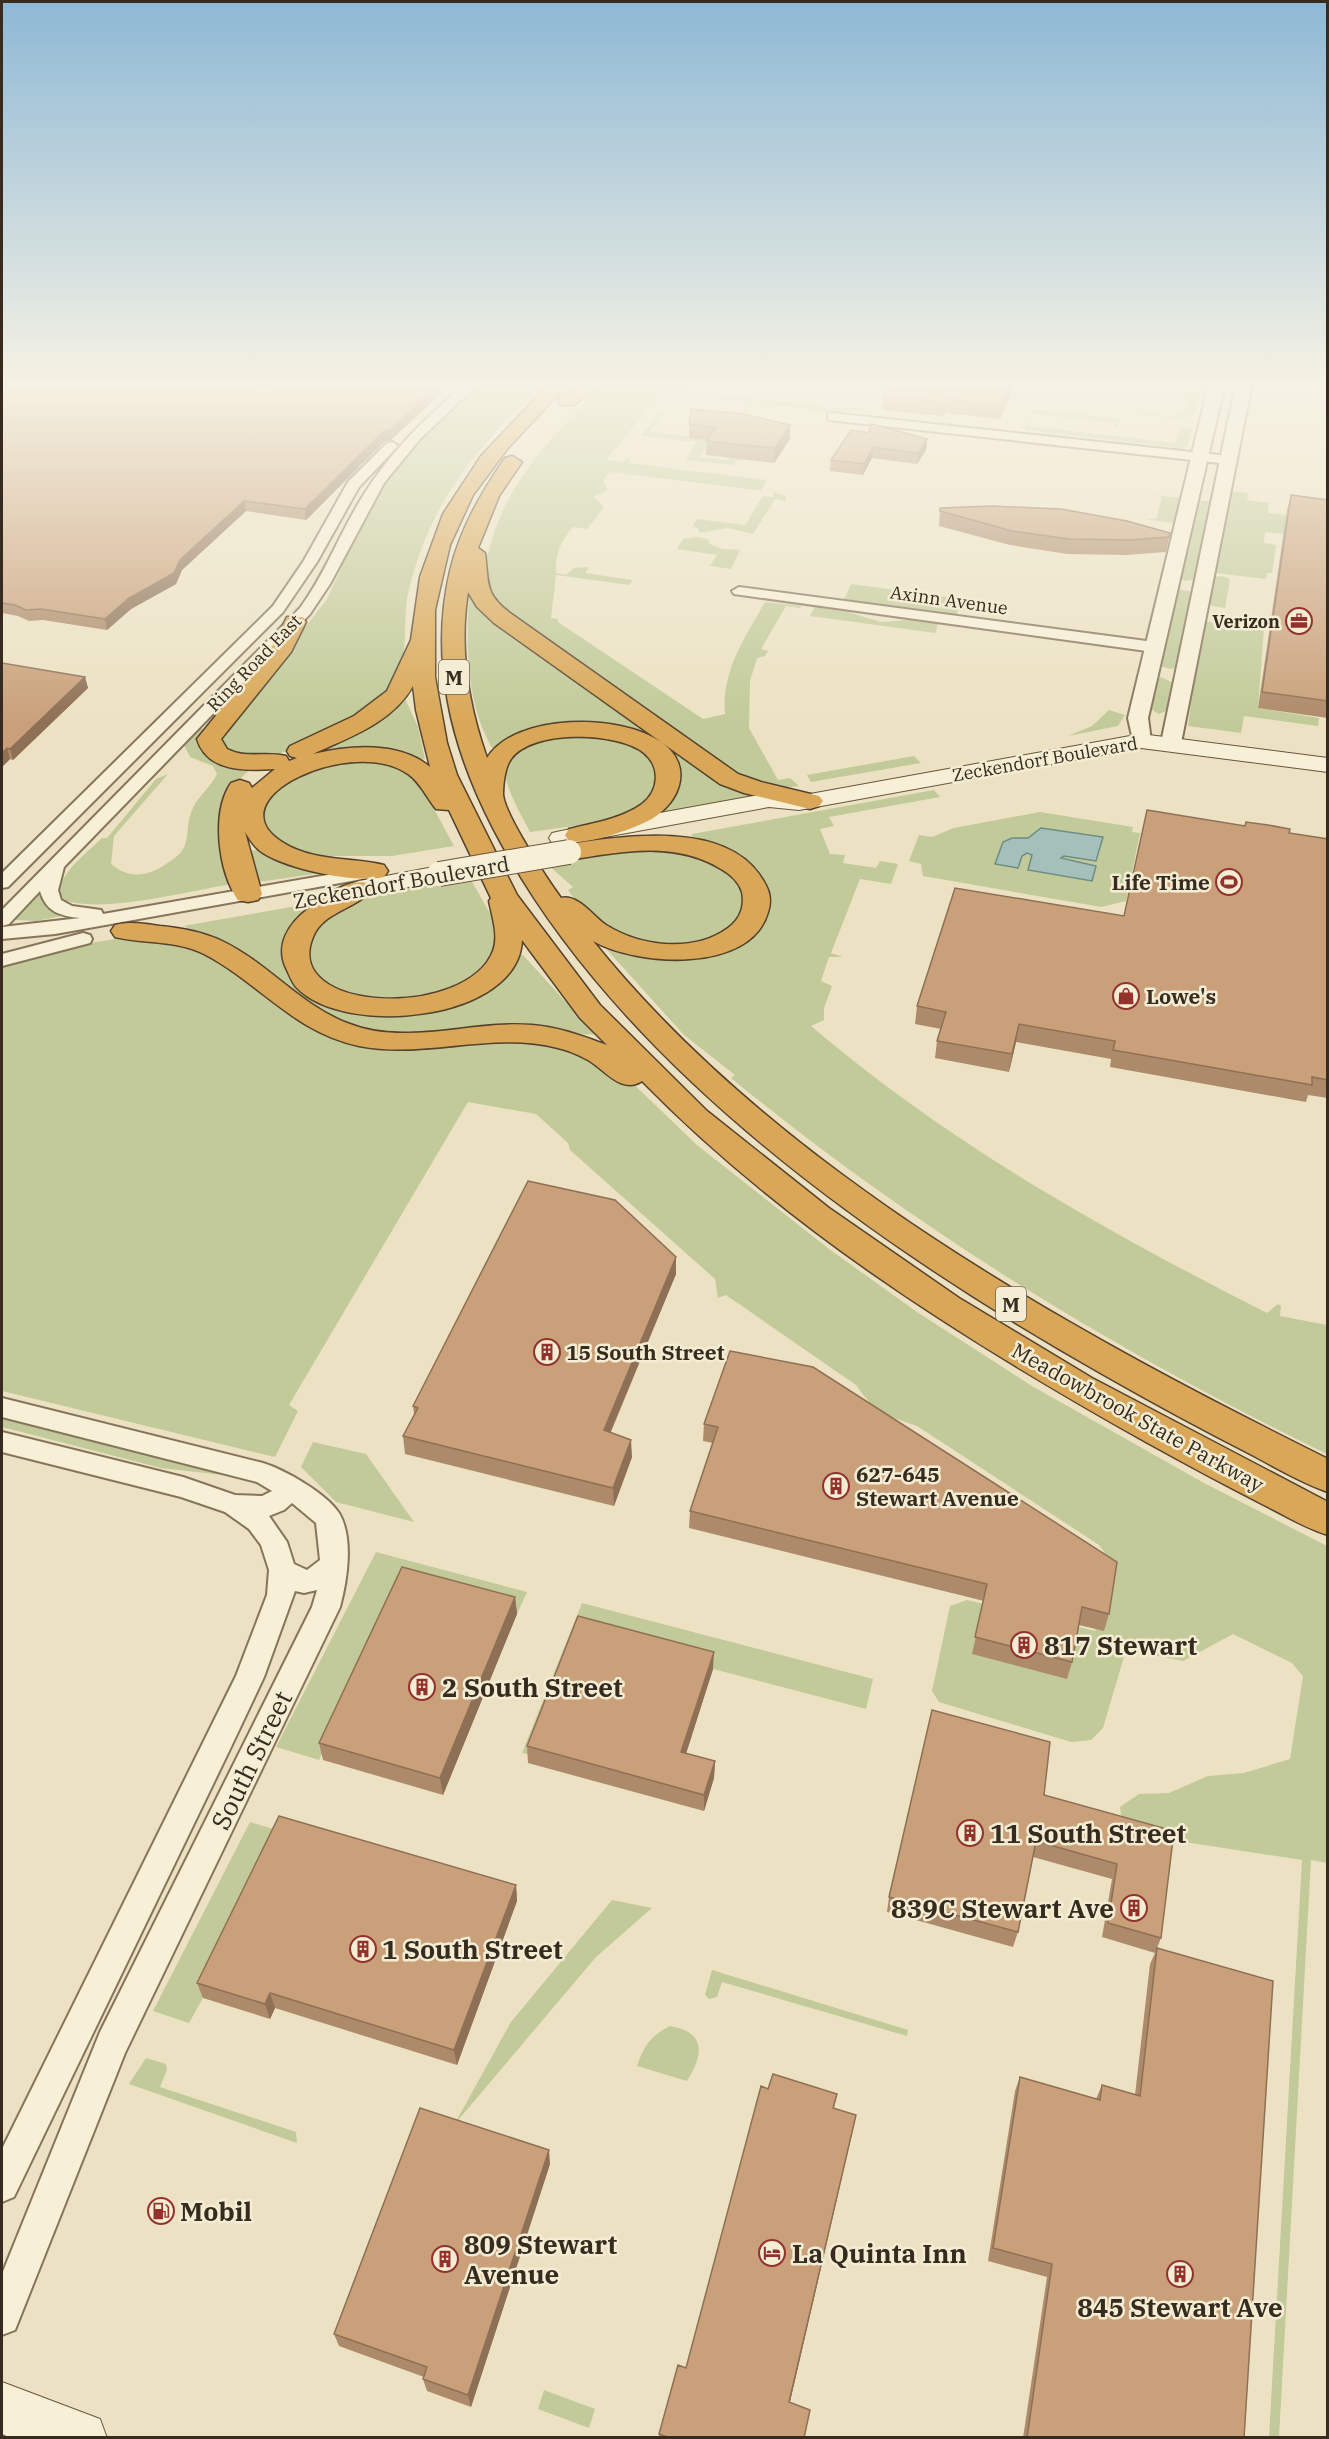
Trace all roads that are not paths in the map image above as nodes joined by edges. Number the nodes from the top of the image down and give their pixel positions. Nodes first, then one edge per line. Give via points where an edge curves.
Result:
1 (346, 497) edge
2 (369, 497) edge
3 (464, 497) edge
4 (490, 497) edge
5 (1189, 497) edge
6 (1221, 497) edge
7 (472, 533) junction
8 (1169, 582) junction
9 (1203, 587) junction
10 (740, 591) dead end
11 (295, 622) junction
12 (422, 635) junction
13 (1154, 647) junction
14 (1148, 672) junction
15 (1186, 677) junction
16 (1142, 741) junction
17 (1171, 743) junction
18 (277, 761) junction
19 (1328, 765) edge
20 (490, 800) junction
21 (804, 802) junction
22 (467, 831) junction
23 (569, 841) junction
24 (55, 866) junction
25 (526, 869) junction
26 (367, 880) junction
27 (2, 883) edge
28 (502, 893) junction
29 (248, 894) junction
30 (2, 920) edge
31 (126, 923) junction
32 (2, 933) edge
33 (2, 960) edge
34 (709, 1128) junction
35 (2, 1408) edge
36 (2, 1442) edge
37 (1328, 1478) edge
38 (283, 1482) junction
39 (234, 1505) junction
40 (1328, 1520) edge
41 (336, 1562) junction
42 (282, 1570) junction
43 (2, 2185) edge
44 (2, 2317) edge
45 (2, 2408) edge
46 (81, 2438) edge

1 - 27 street, Ring Road East via 278,609
2 - 11 street, Ring Road East via 320,591
3 - 12 highway, Meadowbrook State Parkway / M via 453,514 430,577
4 - 7 highway, Meadowbrook State Parkway / M
5 - 8 street
6 - 9 street
7 - 20 highway, Meadowbrook State Parkway / M via 458,577 452,654 464,727
7 - 21 highway via 477,590 496,614 729,779
8 - 9 street
8 - 13 street
9 - 15 street
10 - 13 street, Axinn Avenue
11 - 18 highway via 283,647 209,739 214,751 228,759
11 - 24 street, Ring Road East
12 - 18 highway via 402,685 389,701 354,725
12 - 22 highway, Meadowbrook State Parkway / M via 423,685 432,733
13 - 14 street
14 - 15 street
14 - 16 street via 1137,722
15 - 17 street
16 - 17 main road, Zeckendorf Boulevard
16 - 21 main road, Zeckendorf Boulevard
17 - 19 main road, Zeckendorf Boulevard
18 - 29 highway via 246,782 230,809
20 - 23 highway via 501,753 517,741 543,732 612,732 639,741 659,754 670,778 656,804 637,817
20 - 25 highway, Meadowbrook State Parkway / M
21 - 23 main road, Zeckendorf Boulevard via 781,813
22 - 26 highway via 424,774 387,756 354,754 311,761 284,773 260,794 253,806 252,820 273,848
22 - 28 highway, Meadowbrook State Parkway / M
23 - 25 highway via 657,842 701,849 728,861 747,878 756,896 755,913 741,931 708,948 643,950 622,945 590,927
23 - 26 main road, Zeckendorf Boulevard, bridge
24 - 30 street, Ring Road East
24 - 31 street via 49,890 57,906
25 - 37 highway, Meadowbrook State Parkway / M via 582,948 644,1018 744,1112 826,1178 928,1251 1041,1322 1177,1400
26 - 28 highway via 307,925 297,943 297,964 307,979 328,996 348,1004 383,1009 444,1001 493,974 508,943
26 - 29 street, Zeckendorf Boulevard
26 - 31 street, Zeckendorf Boulevard
28 - 34 highway, Meadowbrook State Parkway / M via 550,961 609,1031
29 - 31 street, Zeckendorf Boulevard
31 - 32 street, Zeckendorf Boulevard
31 - 33 street, Zeckendorf Boulevard
31 - 34 highway via 211,946 302,1013 348,1034 410,1041 526,1033 578,1042 605,1055 631,1077
34 - 40 highway, Meadowbrook State Parkway / M via 839,1231 977,1325 1183,1446
35 - 38 street, South Street via 263,1473
36 - 39 street, South Street via 183,1487
38 - 39 street via 285,1494 271,1505
38 - 41 street, South Street via 328,1518
39 - 42 street, South Street via 267,1531
41 - 42 street via 306,1583
41 - 44 street, South Street via 326,1607 112,2044
42 - 43 street, South Street via 281,1595 245,1687
45 - 46 main road

